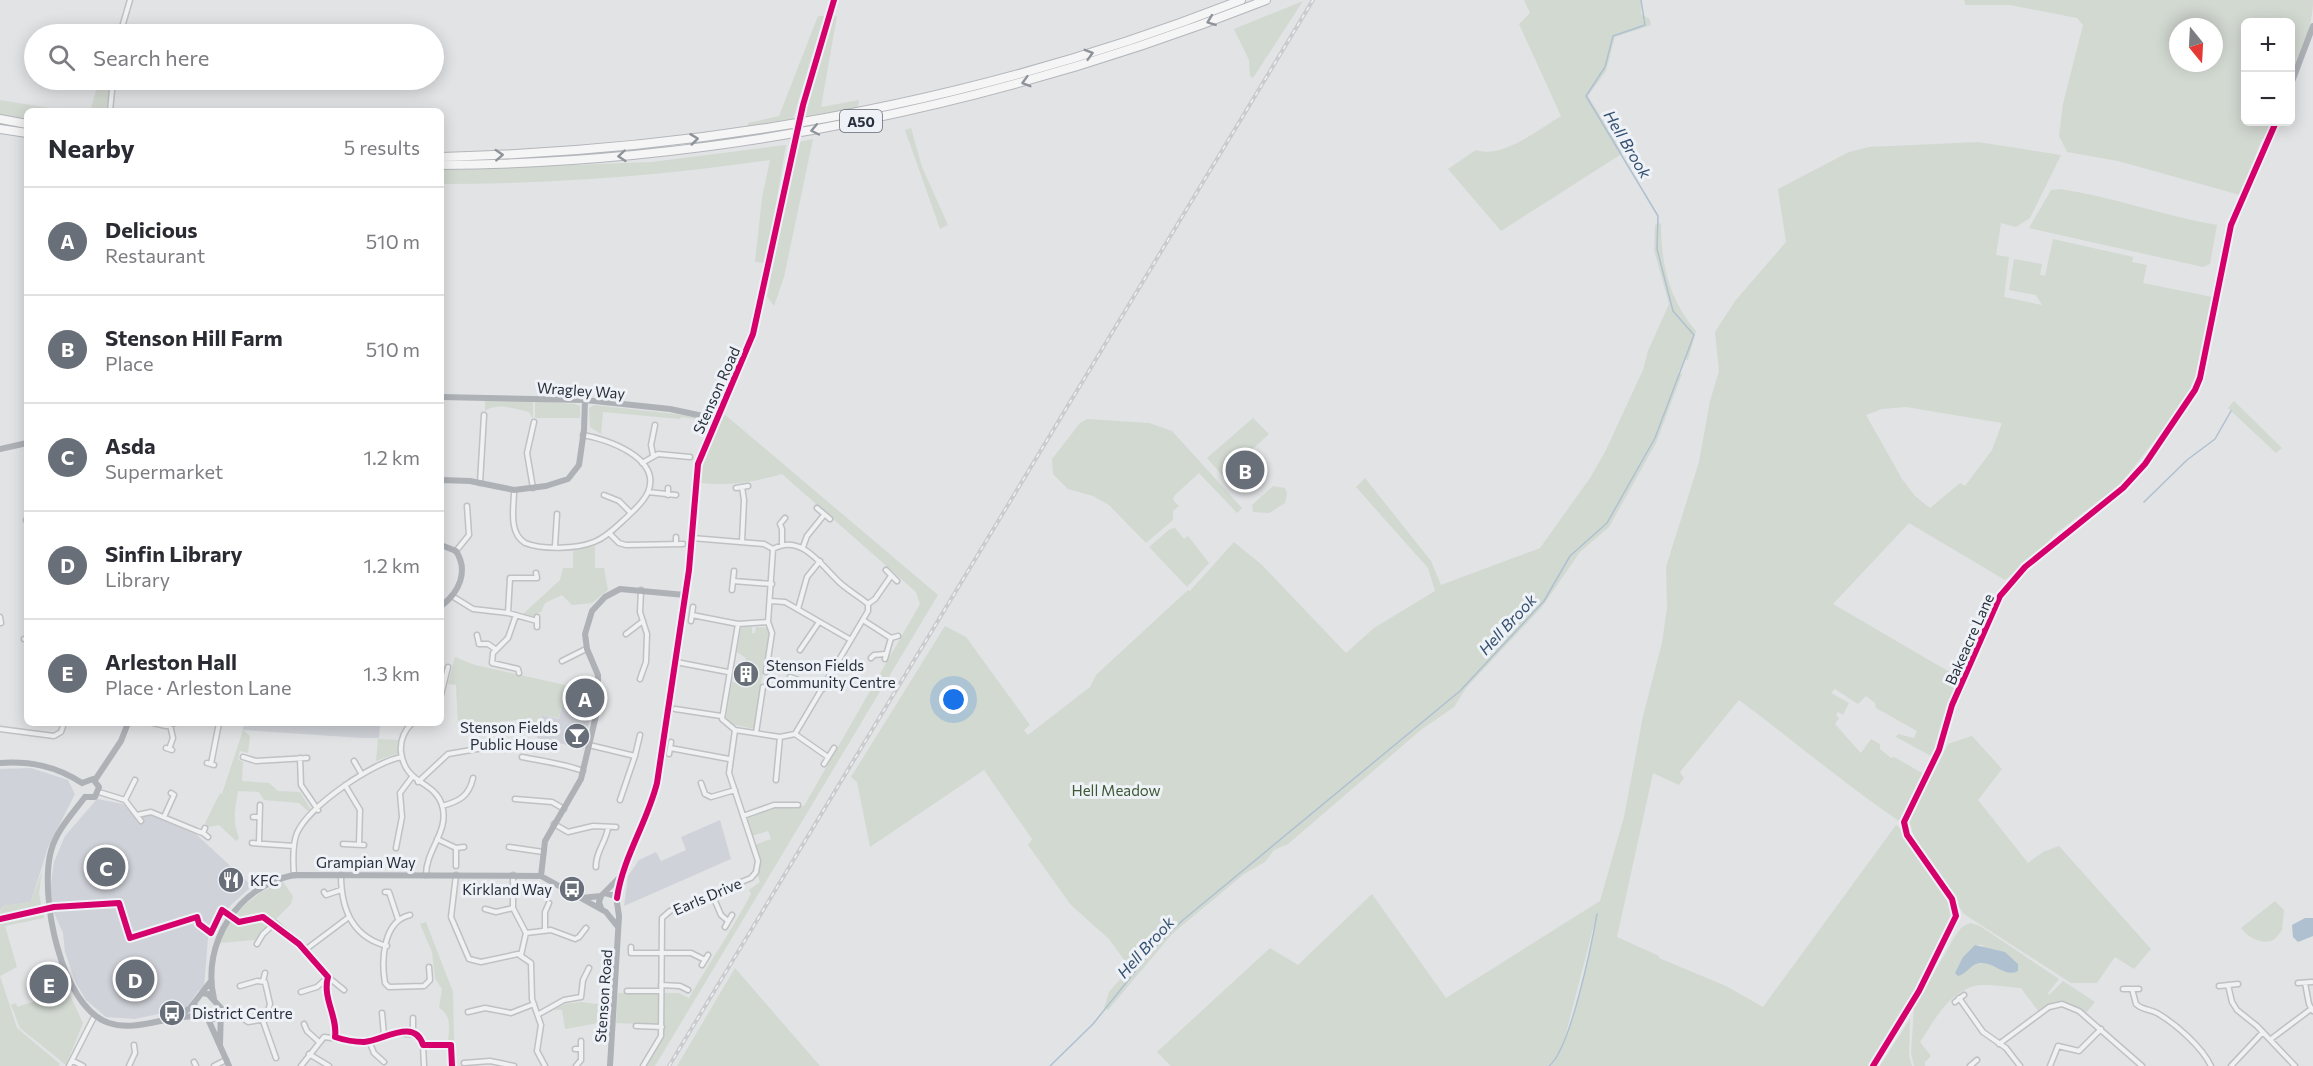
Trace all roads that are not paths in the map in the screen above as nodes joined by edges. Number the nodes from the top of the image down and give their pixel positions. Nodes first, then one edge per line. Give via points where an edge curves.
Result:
1 (130, 0) edge
2 (834, 0) edge
3 (1241, 0) edge
4 (1266, 0) edge
5 (123, 24) edge
6 (2313, 26) edge
7 (2295, 74) edge
8 (113, 90) edge
9 (110, 108) edge
10 (0, 119) edge
11 (24, 123) edge
12 (2274, 126) edge
13 (0, 129) edge
14 (24, 133) edge
15 (444, 157) edge
16 (444, 165) edge
17 (444, 397) edge
18 (585, 400) junction
19 (484, 415) dead end
20 (717, 419) junction
21 (485, 421) junction
22 (491, 422) dead end
23 (534, 422) dead end
24 (655, 425) dead end
25 (583, 435) junction
26 (24, 444) edge
27 (0, 449) edge
28 (653, 455) junction
29 (690, 457) dead end
30 (642, 463) junction
31 (444, 480) edge
32 (480, 483) junction
33 (748, 486) dead end
34 (742, 487) junction
35 (533, 488) junction
36 (668, 488) dead end
37 (736, 488) dead end
38 (514, 490) junction
39 (648, 492) junction
40 (604, 495) dead end
41 (668, 495) junction
42 (676, 495) dead end
43 (467, 506) dead end
44 (817, 508) dead end
45 (631, 513) junction
46 (557, 514) dead end
47 (824, 514) junction
48 (785, 518) dead end
49 (830, 519) dead end
50 (609, 533) junction
51 (676, 537) dead end
52 (692, 538) junction
53 (742, 542) junction
54 (676, 544) junction
55 (683, 544) dead end
56 (782, 545) junction
57 (444, 546) edge
58 (555, 546) junction
59 (803, 547) junction
60 (773, 549) junction
61 (456, 551) junction
62 (820, 561) junction
63 (886, 570) dead end
64 (734, 571) dead end
65 (536, 573) dead end
66 (891, 576) junction
67 (897, 580) dead end
68 (733, 581) junction
69 (772, 584) junction
70 (641, 589) junction
71 (732, 590) dead end
72 (685, 595) junction
73 (453, 596) junction
74 (771, 600) junction
75 (444, 604) edge
76 (868, 604) junction
77 (693, 608) dead end
78 (798, 609) junction
79 (508, 613) junction
80 (516, 615) junction
81 (692, 615) junction
82 (0, 617) edge
83 (863, 620) junction
84 (643, 621) junction
85 (691, 621) dead end
86 (537, 622) dead end
87 (768, 622) junction
88 (819, 622) junction
89 (1, 623) edge
90 (738, 624) junction
91 (626, 634) dead end
92 (477, 635) dead end
93 (898, 636) dead end
94 (891, 638) junction
95 (851, 640) junction
96 (495, 649) junction
97 (587, 649) junction
98 (800, 650) dead end
99 (871, 658) dead end
100 (561, 661) dead end
101 (673, 662) junction
102 (448, 667) dead end
103 (518, 669) dead end
104 (728, 672) junction
105 (766, 672) dead end
106 (790, 677) dead end
107 (640, 679) dead end
108 (444, 683) edge
109 (763, 687) dead end
110 (823, 689) junction
111 (686, 704) dead end
112 (675, 709) dead end
113 (685, 711) junction
114 (721, 716) junction
115 (63, 726) edge
116 (127, 726) edge
117 (170, 726) edge
118 (218, 726) edge
119 (409, 726) edge
120 (0, 729) edge
121 (735, 730) junction
122 (756, 733) junction
123 (795, 734) junction
124 (640, 735) dead end
125 (780, 737) junction
126 (671, 742) dead end
127 (589, 746) junction
128 (483, 748) dead end
129 (670, 748) junction
130 (834, 748) dead end
131 (169, 749) dead end
132 (669, 754) dead end
133 (635, 756) junction
134 (243, 757) dead end
135 (402, 757) junction
136 (828, 757) junction
137 (300, 758) junction
138 (307, 758) dead end
139 (522, 758) dead end
140 (729, 759) junction
141 (354, 761) dead end
142 (0, 763) edge
143 (211, 764) dead end
144 (824, 764) dead end
145 (583, 771) junction
146 (361, 773) junction
147 (771, 774) dead end
148 (412, 777) junction
149 (473, 778) dead end
150 (95, 780) junction
151 (135, 780) dead end
152 (418, 782) junction
153 (82, 783) junction
154 (700, 783) dead end
155 (345, 785) junction
156 (735, 790) junction
157 (99, 792) junction
158 (171, 794) dead end
159 (85, 797) junction
160 (464, 797) junction
161 (515, 799) dead end
162 (125, 800) junction
163 (620, 800) dead end
164 (468, 802) dead end
165 (260, 805) dead end
166 (798, 805) dead end
167 (442, 806) junction
168 (791, 806) junction
169 (318, 810) junction
170 (565, 810) junction
171 (791, 811) dead end
172 (137, 815) junction
173 (743, 816) junction
174 (164, 817) junction
175 (253, 817) dead end
176 (259, 817) junction
177 (141, 821) dead end
178 (554, 824) junction
179 (616, 827) dead end
180 (608, 828) junction
181 (208, 837) dead end
182 (437, 839) junction
183 (252, 843) dead end
184 (259, 843) junction
185 (342, 844) dead end
186 (294, 846) junction
187 (508, 846) dead end
188 (464, 847) dead end
189 (396, 848) dead end
190 (456, 848) junction
191 (543, 852) junction
192 (456, 866) dead end
193 (596, 867) dead end
194 (341, 874) junction
195 (456, 874) junction
196 (294, 875) junction
197 (426, 875) junction
198 (513, 875) junction
199 (541, 876) junction
200 (620, 876) junction
201 (341, 890) junction
202 (324, 892) dead end
203 (385, 892) dead end
204 (712, 894) junction
205 (603, 895) junction
206 (578, 898) junction
207 (617, 898) junction
208 (549, 903) dead end
209 (617, 906) junction
210 (513, 908) junction
211 (485, 909) dead end
212 (604, 911) junction
213 (410, 915) dead end
214 (732, 915) dead end
215 (349, 917) junction
216 (398, 919) junction
217 (728, 921) junction
218 (618, 927) junction
219 (725, 927) dead end
220 (586, 928) dead end
221 (545, 930) junction
222 (526, 933) junction
223 (257, 944) dead end
224 (387, 946) junction
225 (631, 947) dead end
226 (305, 950) junction
227 (661, 953) junction
228 (521, 955) junction
229 (708, 955) dead end
230 (705, 960) junction
231 (702, 965) dead end
232 (429, 967) dead end
233 (589, 968) dead end
234 (265, 973) dead end
235 (328, 977) junction
236 (342, 979) dead end
237 (211, 980) junction
238 (262, 981) junction
239 (430, 982) junction
240 (2305, 982) junction
241 (2312, 982) edge
242 (2298, 983) dead end
243 (338, 984) junction
244 (2238, 984) dead end
245 (435, 985) dead end
246 (240, 986) dead end
247 (386, 986) junction
248 (2219, 986) dead end
249 (2228, 986) junction
250 (661, 988) junction
251 (2123, 989) dead end
252 (2132, 989) junction
253 (2139, 989) dead end
254 (344, 990) dead end
255 (688, 990) dead end
256 (627, 991) dead end
257 (301, 992) dead end
258 (383, 992) dead end
259 (202, 993) junction
260 (1959, 998) dead end
261 (214, 999) junction
262 (194, 1003) junction
263 (534, 1004) junction
264 (2312, 1010) edge
265 (468, 1012) dead end
266 (221, 1013) junction
267 (382, 1013) dead end
268 (539, 1014) junction
269 (94, 1017) junction
270 (178, 1017) junction
271 (333, 1017) dead end
272 (206, 1018) junction
273 (413, 1018) dead end
274 (263, 1021) junction
275 (303, 1024) dead end
276 (636, 1026) dead end
277 (662, 1027) junction
278 (2101, 1029) junction
279 (413, 1032) junction
280 (2263, 1032) junction
281 (384, 1035) junction
282 (335, 1037) junction
283 (2271, 1039) junction
284 (318, 1041) junction
285 (369, 1041) junction
286 (581, 1041) dead end
287 (446, 1044) dead end
288 (1999, 1044) junction
289 (220, 1045) junction
290 (423, 1045) junction
291 (134, 1046) dead end
292 (574, 1048) dead end
293 (581, 1048) junction
294 (309, 1054) junction
295 (276, 1058) dead end
296 (1977, 1060) dead end
297 (73, 1061) junction
298 (384, 1062) dead end
299 (227, 1063) edge
300 (464, 1063) dead end
301 (475, 1064) edge
302 (541, 1065) edge
303 (69, 1066) edge
304 (83, 1066) edge
305 (129, 1066) edge
306 (214, 1066) edge
307 (301, 1066) edge
308 (329, 1066) edge
309 (424, 1066) edge
310 (514, 1066) edge
311 (576, 1066) edge
312 (610, 1066) edge
313 (643, 1066) edge
314 (1873, 1066) edge
315 (1970, 1066) edge
316 (2020, 1066) edge
317 (2050, 1066) edge
318 (2142, 1066) edge
319 (2211, 1066) edge
320 (2231, 1066) edge
321 (2295, 1066) edge

1 - 5 street
2 - 20 street, Stenson Road, bridge via 803,105 753,334
15 -> 3 highway, A50 via 638,146 807,123 1005,79 1113,47
4 -> 16 highway, A50 via 1060,72 807,132 563,161
6 - 7 street
8 - 9 street
10 - 11 highway
12 - 314 street, Bakeacre Lane via 2230,225 2200,378 2187,404 2123,488 2011,581 1990,615 1939,750 1904,822 1907,835 1952,899 1955,921 1919,991
13 - 14 highway
17 - 18 street, Wragley Way
18 - 20 street, Wragley Way via 670,409
18 - 25 street
19 - 21 street
20 - 52 street, Stenson Road via 698,464
21 - 22 street
21 - 32 street
23 - 35 street via 536,431 527,453
24 - 28 street
25 - 30 street via 611,443
25 - 35 street via 574,475 556,484
26 - 27 street
28 - 29 street
28 - 30 street
30 - 39 street via 650,479
31 - 32 street
32 - 38 street
33 - 34 street
34 - 37 street
34 - 53 street
35 - 38 street
36 - 41 street
38 - 58 street via 514,525 519,539 533,546
39 - 41 street
39 - 45 street
40 - 45 street
41 - 42 street
43 - 61 street via 464,513 468,537
44 - 47 street
45 - 50 street
46 - 58 street via 560,521
47 - 49 street
47 - 59 street
48 - 56 street via 780,524
50 - 54 street via 626,545
50 - 58 street via 590,544
51 - 54 street
52 - 53 street
52 - 72 street, Stenson Road
53 - 60 street
54 - 55 street
56 - 59 street
56 - 60 street
57 - 61 street
59 - 62 street
60 - 69 street
61 - 73 street via 462,574
62 - 76 street
62 - 78 street via 807,577
63 - 66 street
64 - 68 street
65 - 79 street via 537,578 510,578
66 - 67 street
66 - 76 street
68 - 69 street
68 - 71 street
69 - 74 street
70 - 72 street
70 - 84 street via 639,608
70 - 97 street via 616,590 597,603 586,625
72 - 101 street, Stenson Road
73 - 75 street
73 - 79 street via 473,609
74 - 78 street
74 - 87 street
76 - 83 street
77 - 81 street
78 - 88 street
79 - 80 street
80 - 86 street
80 - 96 street via 508,638
81 - 85 street
81 - 90 street
82 - 89 street
83 - 94 street
83 - 95 street
84 - 91 street
84 - 107 street via 646,662
87 - 90 street
87 - 105 street via 772,633
88 - 95 street
88 - 98 street
90 - 104 street
92 - 96 street via 479,644
93 - 94 street
94 - 99 street via 885,656
95 - 110 street
96 - 103 street via 492,663
97 - 100 street
97 - 127 street via 599,683
101 - 104 street
101 - 200 street, Stenson Road via 654,795
102 - 108 street
104 - 114 street
106 - 110 street
109 - 122 street
110 - 123 street
111 - 113 street
112 - 113 street
113 - 114 street
114 - 121 street
115 - 120 street via 54,736
116 - 150 street
117 - 131 street via 173,738
118 - 143 street
119 - 135 street via 402,741
121 - 122 street
121 - 140 street, Earls Drive
122 - 125 street
123 - 125 street
123 - 136 street
124 - 133 street
125 - 147 street via 776,777
126 - 129 street
127 - 133 street
127 - 145 street
128 - 152 street via 443,757
129 - 132 street
129 - 140 street
130 - 136 street
133 - 163 street
134 - 137 street
135 - 146 street
135 - 148 street
136 - 144 street
137 - 138 street
137 - 169 street via 301,785
139 - 145 street
140 - 156 street, Earls Drive
141 - 146 street
142 - 153 street via 58,769
145 - 170 street
146 - 155 street
148 - 152 street
148 - 189 street via 400,793 402,817
149 - 160 street
150 - 153 street
150 - 157 street
151 - 162 street
152 - 167 street via 436,794
153 - 159 street
154 - 156 street via 711,797
155 - 169 street
155 - 185 street via 360,810 362,845
156 - 173 street, Earls Drive
157 - 159 street via 93,798
157 - 162 street
158 - 174 street via 174,795
159 - 269 street via 54,843 46,883 49,916 68,976 81,1003
160 - 164 street
160 - 167 street
161 - 170 street via 530,804 552,802
162 - 172 street
165 - 176 street
166 - 168 street
167 - 182 street via 444,822
168 - 171 street
168 - 173 street via 774,806
169 - 186 street via 299,830
170 - 178 street
172 - 174 street via 145,811
172 - 177 street
173 - 204 street, Earls Drive via 758,869 751,878
174 - 181 street via 204,831
175 - 176 street
176 - 184 street
178 - 180 street via 568,832 593,826
178 - 191 street
179 - 180 street
180 - 193 street via 604,846 595,858
182 - 190 street
182 - 197 street via 428,856
183 - 184 street
184 - 186 street
186 - 196 street
187 - 191 street
188 - 190 street
190 - 192 street
191 - 199 street
194 - 196 street, Grampian Way
194 - 197 street, Grampian Way
194 - 201 street
195 - 197 street, Grampian Way
195 - 198 street, Grampian Way
195 - 228 street via 451,917 469,959 480,962
196 - 237 street, Grampian Way via 257,888 235,908 218,940
198 - 199 street, Grampian Way
198 - 210 street
199 - 206 street, Grampian Way
200 - 205 street, Stenson Road
200 - 207 street, Stenson Road
201 - 202 street via 326,895
201 - 215 street
203 - 216 street via 389,892
204 - 217 street
204 - 227 street, Earls Drive via 663,916
205 - 206 street
205 - 207 street via 611,893
205 - 212 street via 599,904
206 - 212 street, Grampian Way
207 - 209 street
208 - 221 street
209 - 212 street
209 - 218 street, Stenson Road
210 - 211 street via 496,912
210 - 222 street
212 - 218 street
213 - 216 street
214 - 217 street
215 - 224 street via 363,936
215 - 226 street
216 - 224 street via 391,928
217 - 219 street
218 - 312 street, Stenson Road
220 - 221 street via 584,937 573,939 558,931
221 - 222 street
222 - 228 street
223 - 226 street via 275,923
224 - 247 street
225 - 227 street via 631,953
226 - 235 street
227 - 230 street via 691,953
227 - 250 street, Earls Drive
228 - 263 street via 529,960 533,970
229 - 230 street
230 - 231 street
232 - 239 street
233 - 268 street via 583,973 581,998 564,1000
234 - 238 street
235 - 243 street
235 - 257 street via 317,987
236 - 243 street
237 - 259 street, Grampian Way
237 - 261 street, Grampian Way
238 - 246 street
238 - 274 street via 267,985 270,1004 269,1016
239 - 245 street
239 - 247 street via 420,987
240 - 241 street
240 - 242 street
240 - 264 street
243 - 254 street
244 - 249 street
247 - 258 street
248 - 249 street
249 - 280 street via 2237,1010
250 - 255 street via 680,986
250 - 256 street
250 - 277 street, Earls Drive
251 - 252 street
252 - 253 street
252 - 319 street via 2136,1004 2159,1014 2176,1028
259 - 261 street
259 - 262 street, Grampian Way
260 - 288 street via 1983,1032
261 - 266 street, Grampian Way
262 - 270 street, Grampian Way
262 - 272 street
263 - 265 street via 511,1013 485,1008
263 - 268 street
264 - 283 street
266 - 272 street via 214,1020
266 - 274 street via 236,1012 246,1022
266 - 289 street
267 - 281 street
268 - 302 street via 537,1052
269 - 270 street via 126,1026
269 - 297 street
270 - 272 street
271 - 282 street
272 - 289 street
273 - 279 street
274 - 295 street
275 - 284 street
276 - 277 street
277 - 313 street, Earls Drive via 660,1040
278 - 288 street via 2070,1005 2056,1005
278 - 317 street via 2079,1051 2058,1046
278 - 318 street
279 - 281 street
279 - 290 street
280 - 283 street
280 - 320 street
281 - 285 street
282 - 284 street
282 - 285 street
283 - 321 street
284 - 294 street
285 - 298 street
286 - 293 street
287 - 290 street
288 - 316 street
289 - 299 street
290 - 309 street
291 - 305 street
292 - 293 street
293 - 311 street via 581,1060
294 - 307 street
294 - 308 street
296 - 315 street
297 - 303 street
297 - 304 street
299 - 306 street
300 - 301 street
301 - 310 street via 497,1061

